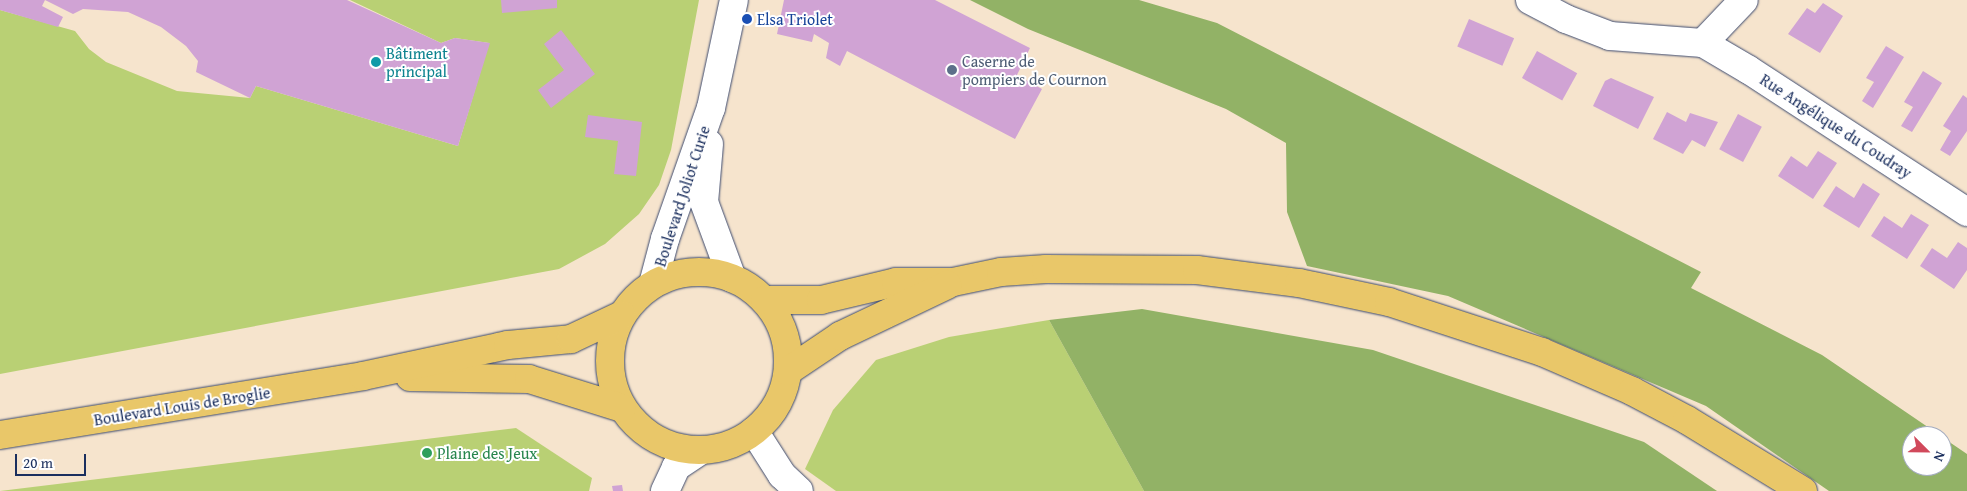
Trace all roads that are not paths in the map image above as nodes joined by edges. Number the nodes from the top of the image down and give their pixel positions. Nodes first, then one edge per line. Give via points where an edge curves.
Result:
1 (734, 0) edge
2 (1530, 0) edge
3 (1744, 0) edge
4 (1702, 43) junction
5 (711, 108) junction
6 (1967, 212) edge
7 (732, 278) junction
8 (953, 282) junction
9 (653, 284) junction
10 (764, 300) junction
11 (622, 315) junction
12 (788, 370) junction
13 (363, 376) junction
14 (622, 408) junction
15 (754, 431) junction
16 (0, 435) edge
17 (700, 450) junction
18 (665, 491) edge
19 (799, 491) edge
20 (1803, 491) edge

1 - 5 street, Boulevard Joliot Curie
2 - 4 street via 1566,19 1610,36
3 - 4 street
4 - 6 street, Rue Angélique du Coudray via 1749,70
5 - 7 street, Boulevard Joliot Curie via 704,202
5 - 9 street, Boulevard Joliot Curie via 665,239
7 - 9 main road via 708,272 684,273
7 - 10 main road
8 - 10 main road via 896,282 821,300
8 - 12 main road via 840,336
8 - 20 main road via 1001,272 1046,269 1197,270 1299,283 1389,302 1542,352 1623,387 1731,444
9 - 11 main road
10 - 12 main road via 786,340
11 - 13 main road, Boulevard Louis de Broglie via 571,339 508,345
11 - 14 main road via 609,361 611,378
12 - 15 main road via 777,404
13 - 14 main road, Boulevard Louis de Broglie via 529,380
13 - 16 main road, Boulevard Louis de Broglie
14 - 17 main road via 656,440 670,446
15 - 17 main road via 728,445
15 - 19 street via 782,475
17 - 18 street via 676,467

